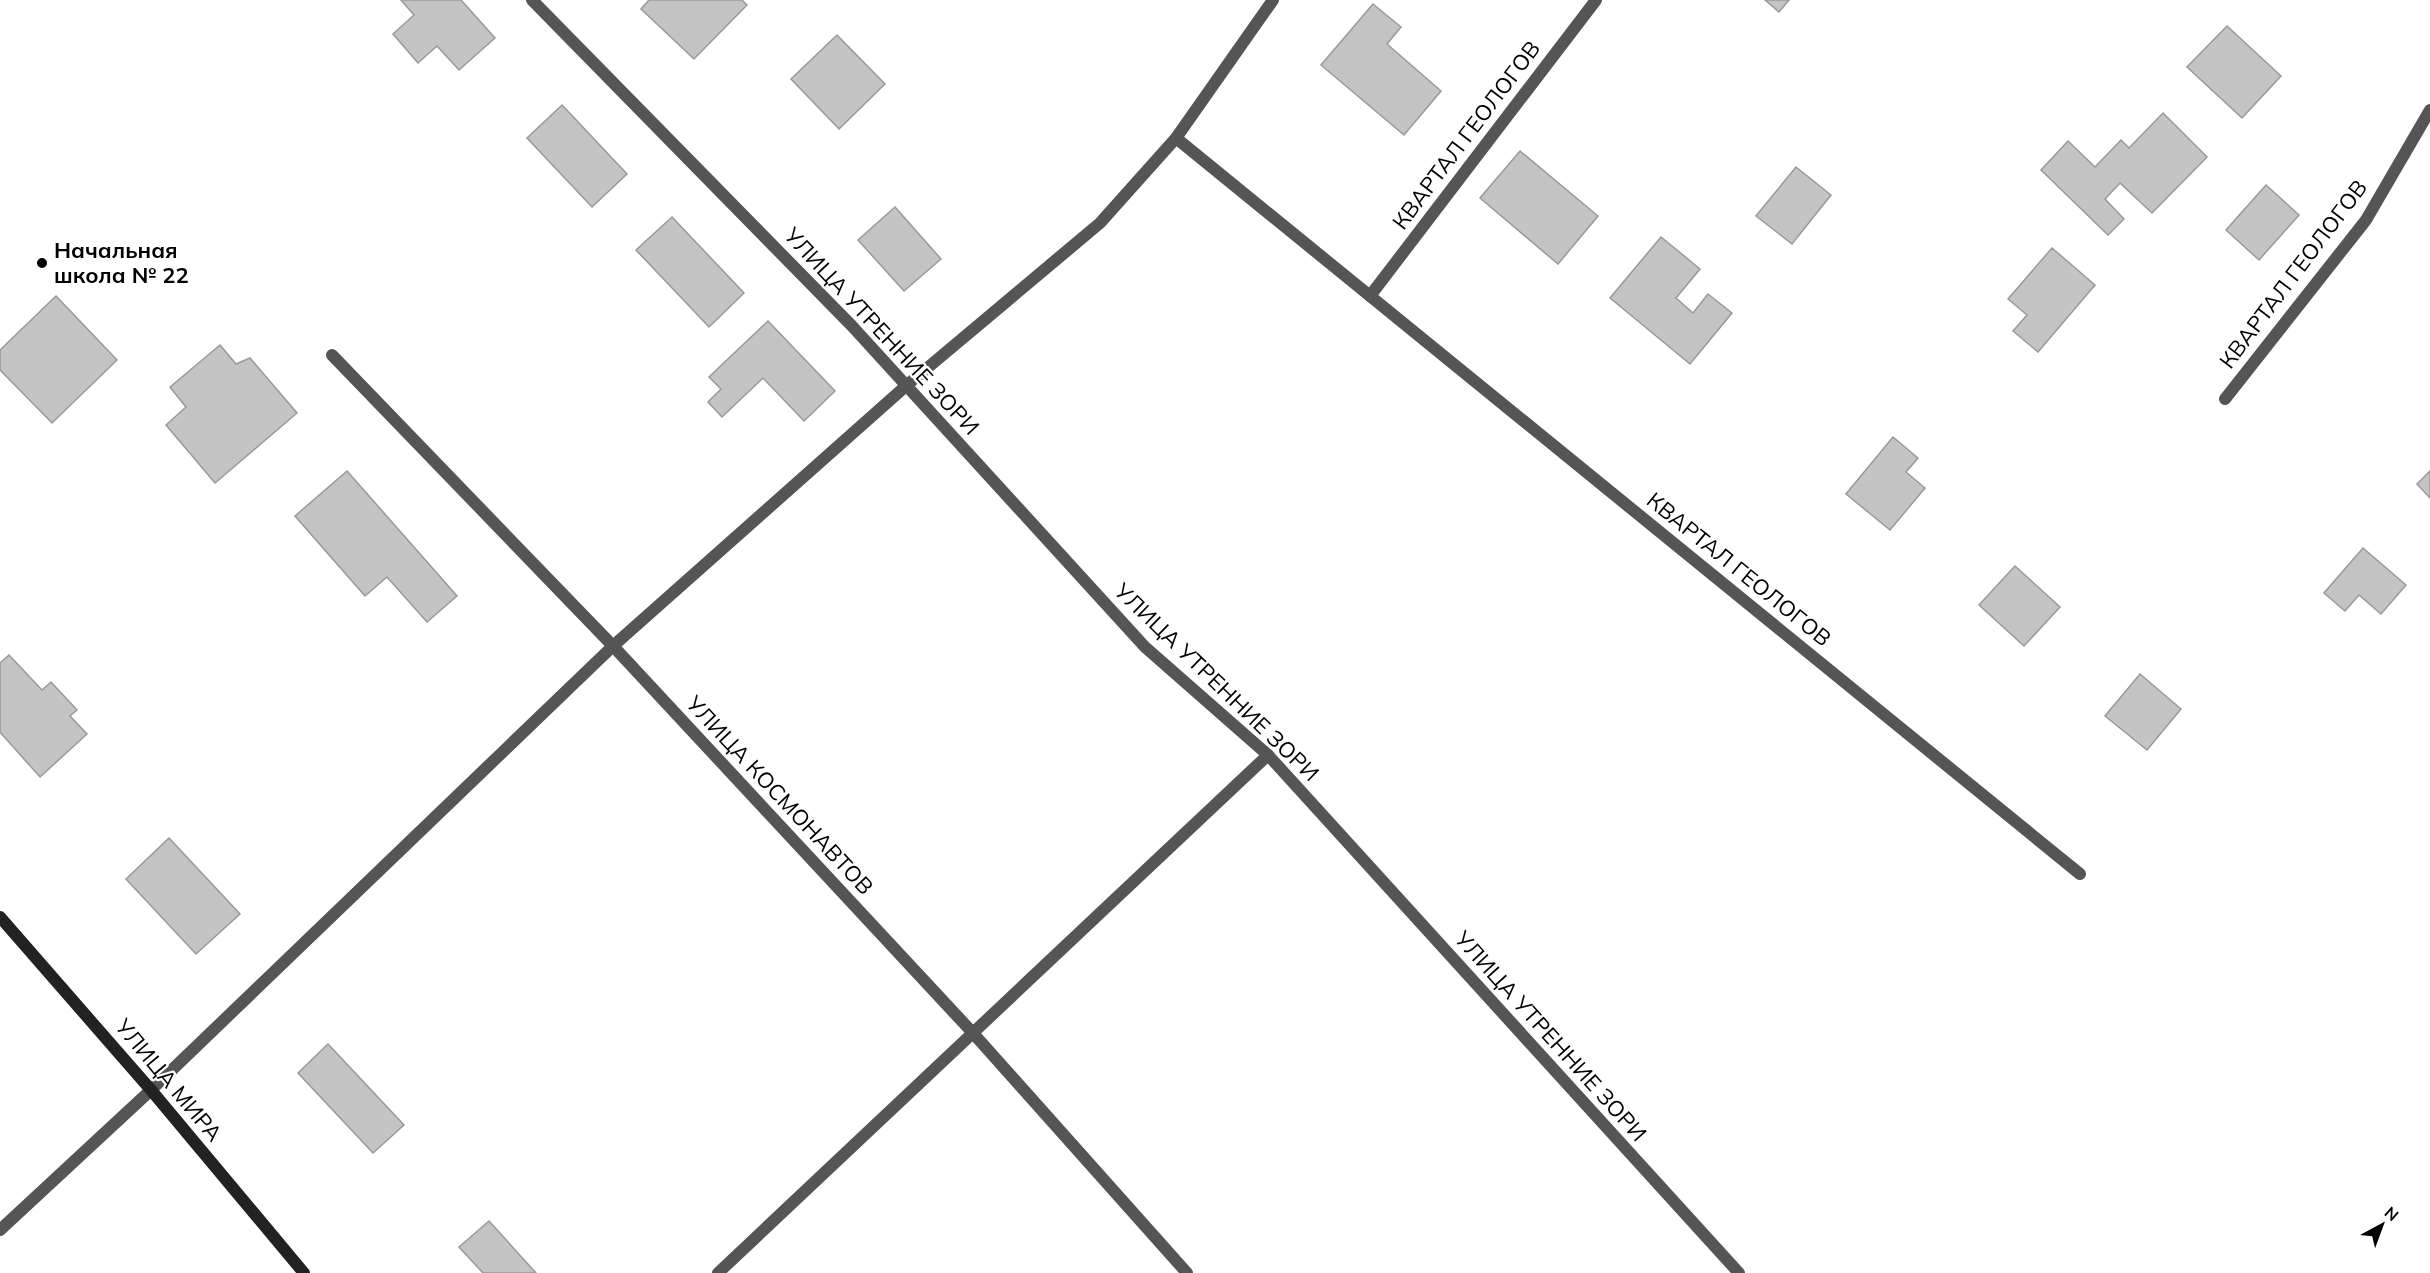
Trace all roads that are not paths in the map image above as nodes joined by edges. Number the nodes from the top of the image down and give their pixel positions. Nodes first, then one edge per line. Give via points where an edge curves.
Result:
1 (532, 0) edge
2 (1274, 0) edge
3 (1596, 0) edge
4 (2430, 110) edge
5 (1176, 138) junction
6 (1370, 296) junction
7 (332, 355) dead end
8 (907, 385) junction
9 (2224, 399) dead end
10 (613, 646) junction
11 (1268, 755) junction
12 (2080, 874) dead end
13 (0, 917) edge
14 (972, 1032) junction
15 (151, 1089) junction
16 (0, 1230) edge
17 (304, 1273) edge
18 (718, 1273) edge
19 (1187, 1273) edge
20 (1739, 1273) edge

1 - 8 street, УЛИЦА УТРЕННИЕ ЗОРИ
2 - 5 street
3 - 6 street, КВАРТАЛ ГЕОЛОГОВ
4 - 9 street, КВАРТАЛ ГЕОЛОГОВ via 2366,220
5 - 6 street, КВАРТАЛ ГЕОЛОГОВ
5 - 8 street via 1100,223
6 - 12 street, КВАРТАЛ ГЕОЛОГОВ
7 - 10 street, УЛИЦА КОСМОНАВТОВ
8 - 10 street
8 - 11 street, УЛИЦА УТРЕННИЕ ЗОРИ via 1145,647
10 - 14 street, УЛИЦА КОСМОНАВТОВ
10 - 15 street
11 - 14 street
11 - 20 street, УЛИЦА УТРЕННИЕ ЗОРИ
13 - 15 street, УЛИЦА МИРА
14 - 18 street
14 - 19 street, УЛИЦА КОСМОНАВТОВ
15 - 16 street
15 - 17 street, УЛИЦА МИРА

